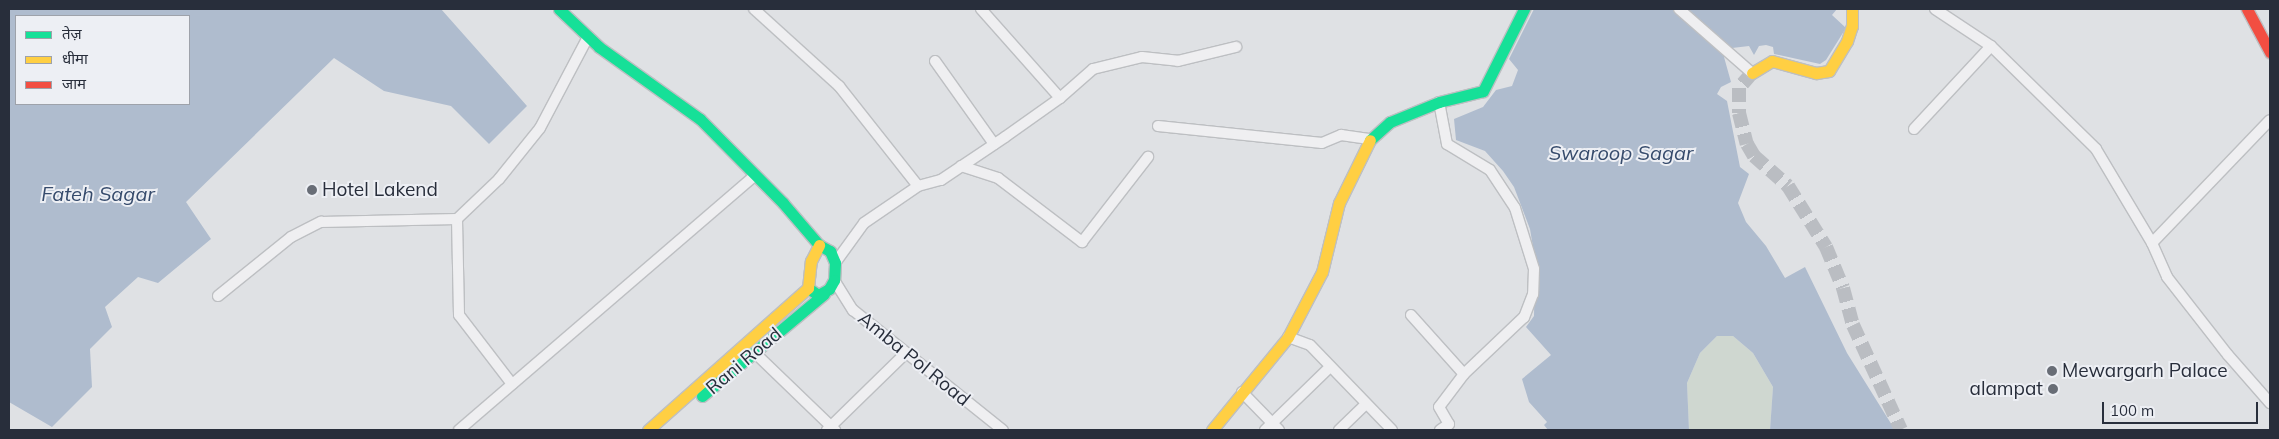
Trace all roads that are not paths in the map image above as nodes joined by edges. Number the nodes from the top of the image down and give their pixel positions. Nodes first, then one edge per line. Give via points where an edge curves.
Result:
1 (559, 9) edge
2 (754, 9) edge
3 (981, 9) edge
4 (1524, 9) edge
5 (1679, 9) edge
6 (1852, 9) edge
7 (1934, 9) edge
8 (2247, 9) edge
9 (588, 37) junction
10 (1991, 46) junction
11 (1236, 47) dead end
12 (2270, 52) edge
13 (935, 61) dead end
14 (1752, 73) joint
15 (1060, 98) junction
16 (1438, 102) junction
17 (2270, 120) edge
18 (1158, 126) dead end
19 (1914, 129) dead end
20 (1371, 139) junction
21 (994, 144) junction
22 (1148, 157) dead end
23 (962, 166) junction
24 (755, 175) junction
25 (918, 186) junction
26 (457, 219) junction
27 (2152, 243) junction
28 (819, 245) junction
29 (835, 263) junction
30 (834, 280) junction
31 (808, 288) junction
32 (824, 294) junction
33 (218, 296) dead end
34 (1411, 316) dead end
35 (1288, 337) junction
36 (756, 354) junction
37 (905, 354) junction
38 (1330, 368) junction
39 (1464, 374) junction
40 (512, 384) junction
41 (1242, 392) junction
42 (2270, 403) edge
43 (1365, 404) junction
44 (465, 428) edge
45 (1272, 428) edge
46 (831, 429) edge
47 (648, 430) edge
48 (665, 430) edge
49 (1003, 430) edge
50 (1212, 430) edge
51 (1339, 430) edge
52 (1392, 430) edge
53 (1440, 430) edge

1 - 9 main road
2 - 25 street via 839,86
3 - 15 street
4 - 16 main road via 1483,91
5 - 14 street
6 - 14 main road via 1852,26 1847,41 1829,71 1816,73 1772,61
7 - 10 street
8 - 12 main road
9 - 24 main road via 700,120
9 - 26 street via 540,128 499,179
10 - 19 street
10 - 27 street via 2096,149
11 - 15 street via 1178,61 1142,57 1093,69
13 - 21 street
15 - 21 street
16 - 20 main road via 1390,122
16 - 39 street via 1448,144 1490,170 1515,208 1534,269 1533,294 1524,317
17 - 27 street
18 - 20 street via 1322,143 1341,135
20 - 35 main road via 1339,203 1322,272
21 - 23 street
22 - 23 street via 1082,242 998,178
23 - 25 street via 941,180
24 - 28 main road
24 - 40 street
25 - 29 street via 864,223
26 - 33 street via 321,222 290,237
26 - 40 street via 460,315
27 - 42 street via 2167,277
28 - 29 main road via 830,251
28 - 31 main road via 811,261
29 - 30 main road
30 - 32 main road, Rani Road
30 - 37 street, Amba Pol Road via 853,310
31 - 32 main road via 814,295
31 - 47 main road
32 - 36 main road, Rani Road
34 - 39 street
35 - 38 street via 1310,345
35 - 41 main road
36 - 46 street
36 - 48 main road, Rani Road
37 - 46 street
37 - 49 street, Amba Pol Road
38 - 43 street
38 - 45 street
39 - 53 street via 1439,407 1449,424
40 - 44 street
41 - 45 street
41 - 50 main road
43 - 51 street
43 - 52 street

